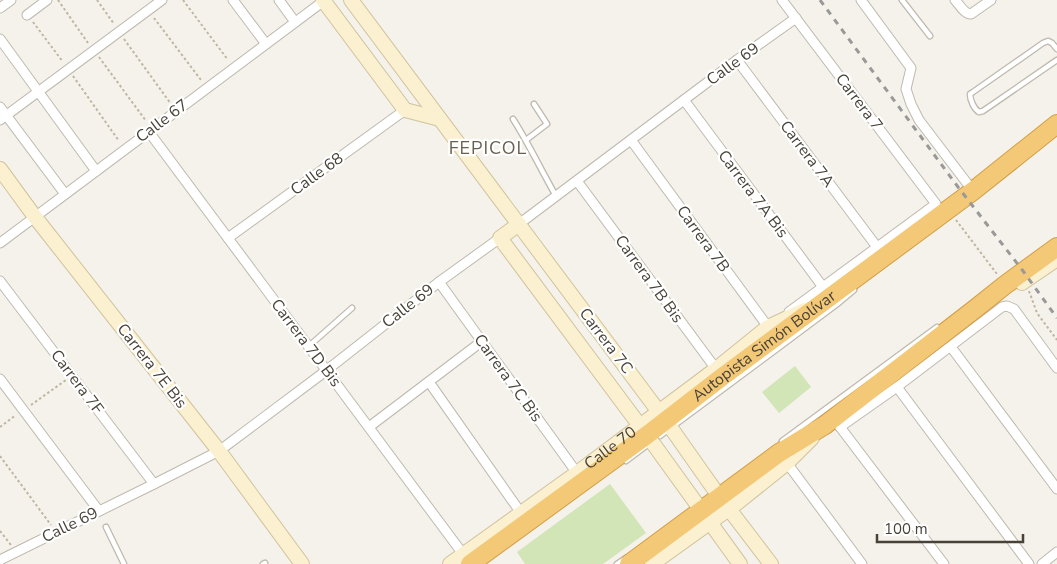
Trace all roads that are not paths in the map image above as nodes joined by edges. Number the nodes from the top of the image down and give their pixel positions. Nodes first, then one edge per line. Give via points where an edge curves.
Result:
1 (11, 0) edge
2 (47, 0) edge
3 (162, 0) edge
4 (233, 0) edge
5 (278, 0) edge
6 (324, 0) edge
7 (351, 0) edge
8 (782, 0) edge
9 (861, 0) edge
10 (902, 0) edge
11 (955, 0) edge
12 (992, 0) edge
13 (0, 8) edge
14 (27, 15) dead end
15 (796, 18) junction
16 (295, 22) junction
17 (930, 36) dead end
18 (0, 39) edge
19 (266, 44) junction
20 (1057, 48) edge
21 (737, 60) junction
22 (1057, 60) edge
23 (38, 91) junction
24 (684, 100) junction
25 (534, 104) dead end
26 (0, 107) edge
27 (406, 110) junction
28 (3, 117) edge
29 (440, 119) junction
30 (513, 119) dead end
31 (1057, 124) edge
32 (150, 131) junction
33 (526, 140) junction
34 (630, 140) junction
35 (0, 169) edge
36 (96, 171) junction
37 (577, 182) junction
38 (973, 191) junction
39 (65, 194) junction
40 (556, 197) junction
41 (35, 217) junction
42 (519, 224) junction
43 (228, 238) junction
44 (500, 238) junction
45 (0, 243) edge
46 (877, 247) junction
47 (1057, 247) edge
48 (1057, 259) edge
49 (439, 282) junction
50 (2, 287) edge
51 (856, 288) dead end
52 (826, 292) junction
53 (352, 308) dead end
54 (976, 309) junction
55 (942, 324) dead end
56 (772, 332) junction
57 (482, 342) junction
58 (309, 346) junction
59 (951, 347) junction
60 (1057, 368) edge
61 (326, 370) junction
62 (719, 373) junction
63 (0, 379) edge
64 (428, 382) junction
65 (897, 388) junction
66 (665, 420) junction
67 (833, 424) junction
68 (369, 427) junction
69 (646, 434) junction
70 (775, 447) dead end
71 (219, 451) junction
72 (787, 463) junction
73 (620, 465) dead end
74 (577, 473) junction
75 (154, 484) junction
76 (1057, 490) edge
77 (710, 503) junction
78 (99, 511) junction
79 (521, 513) junction
80 (106, 527) dead end
81 (509, 536) junction
82 (1057, 552) edge
83 (631, 559) edge
84 (0, 560) edge
85 (461, 561) edge
86 (124, 564) edge
87 (302, 564) edge
88 (617, 564) edge
89 (652, 564) edge
90 (740, 564) edge
91 (772, 564) edge
92 (862, 564) edge
93 (944, 564) edge
94 (1029, 564) edge
95 (1042, 564) edge

1 - 13 street
2 - 14 street
3 - 23 street
4 - 19 street
5 - 16 street
6 - 16 street, Calle 67
6 - 27 street
7 - 29 street, Carrera 7C
8 - 15 street, Carrera 7
9 - 38 street via 911,68 906,88 919,120
10 - 17 lane
11 - 12 street via 971,14
15 - 21 street, Calle 69
15 - 46 street, Carrera 7 via 936,204
16 - 19 street, Calle 67
18 - 23 street
19 - 32 street, Calle 67
20 - 22 lane via 1048,41 1043,43 970,94 976,110 983,111
21 - 24 street, Calle 69
21 - 46 street, Carrera 7A
23 - 28 street
23 - 36 street
24 - 34 street, Calle 69
24 - 52 street, Carrera 7A Bis
25 - 33 lane via 547,124
26 - 28 street
27 - 29 street
27 - 43 street, Calle 68
28 - 39 street
29 - 42 street, Carrera 7C
30 - 33 lane
31 - 38 highway, Autopista Simón Bolívar
32 - 36 street, Calle 67
32 - 43 street, Carrera 7D Bis
33 - 40 lane
34 - 37 street, Calle 69
34 - 56 street, Carrera 7B
35 - 41 street, Carrera 7E Bis
36 - 39 street, Calle 67
37 - 40 street, Calle 69
37 - 62 street, Carrera 7B Bis
38 - 52 highway, Autopista Simón Bolívar
39 - 41 street, Calle 67
40 - 42 street, Calle 69
41 - 45 street, Calle 67
41 - 71 street, Carrera 7E Bis
42 - 44 street, Calle 69
42 - 66 street, Carrera 7C
43 - 58 street, Carrera 7D Bis
44 - 49 street, Calle 69
44 - 69 street, Carrera 7C
46 - 52 street
47 - 54 highway
48 - 54 street
49 - 57 street, Carrera 7C Bis
49 - 61 street, Calle 69
50 - 75 street, Carrera 7F
51 - 66 lane via 805,328
52 - 56 highway, Autopista Simón Bolívar
53 - 58 lane
54 - 67 highway
55 - 70 lane
56 - 62 highway, Autopista Simón Bolívar
57 - 64 street
57 - 74 street, Carrera 7C Bis
58 - 61 street, Carrera 7D Bis
59 - 60 street via 1006,306 1014,309
59 - 65 street
59 - 76 street
61 - 68 street, Carrera 7D Bis
61 - 71 street, Calle 69
62 - 66 highway, Autopista Simón Bolívar
63 - 78 street
64 - 68 street
64 - 79 street
65 - 67 street
65 - 94 street
66 - 69 highway, Autopista Simón Bolívar
66 - 77 street, Carrera 7C
67 - 72 street
67 - 77 highway via 779,453
67 - 93 street
68 - 85 street, Carrera 7D Bis
69 - 73 lane
69 - 74 street, Calle 70
69 - 77 street, Carrera 7C
69 - 81 highway, Autopista Simón Bolívar
71 - 75 street, Calle 69
71 - 87 street, Carrera 7E Bis
72 - 77 street
72 - 92 street
74 - 79 street, Calle 70
75 - 78 street, Calle 69
77 - 83 highway
77 - 89 street
77 - 90 street, Carrera 7C
77 - 91 street, Carrera 7C
78 - 84 street, Calle 69
79 - 81 highway
79 - 85 street, Calle 70
80 - 86 lane
81 - 85 highway, Autopista Simón Bolívar via 490,549
82 - 95 street
83 - 88 lane

